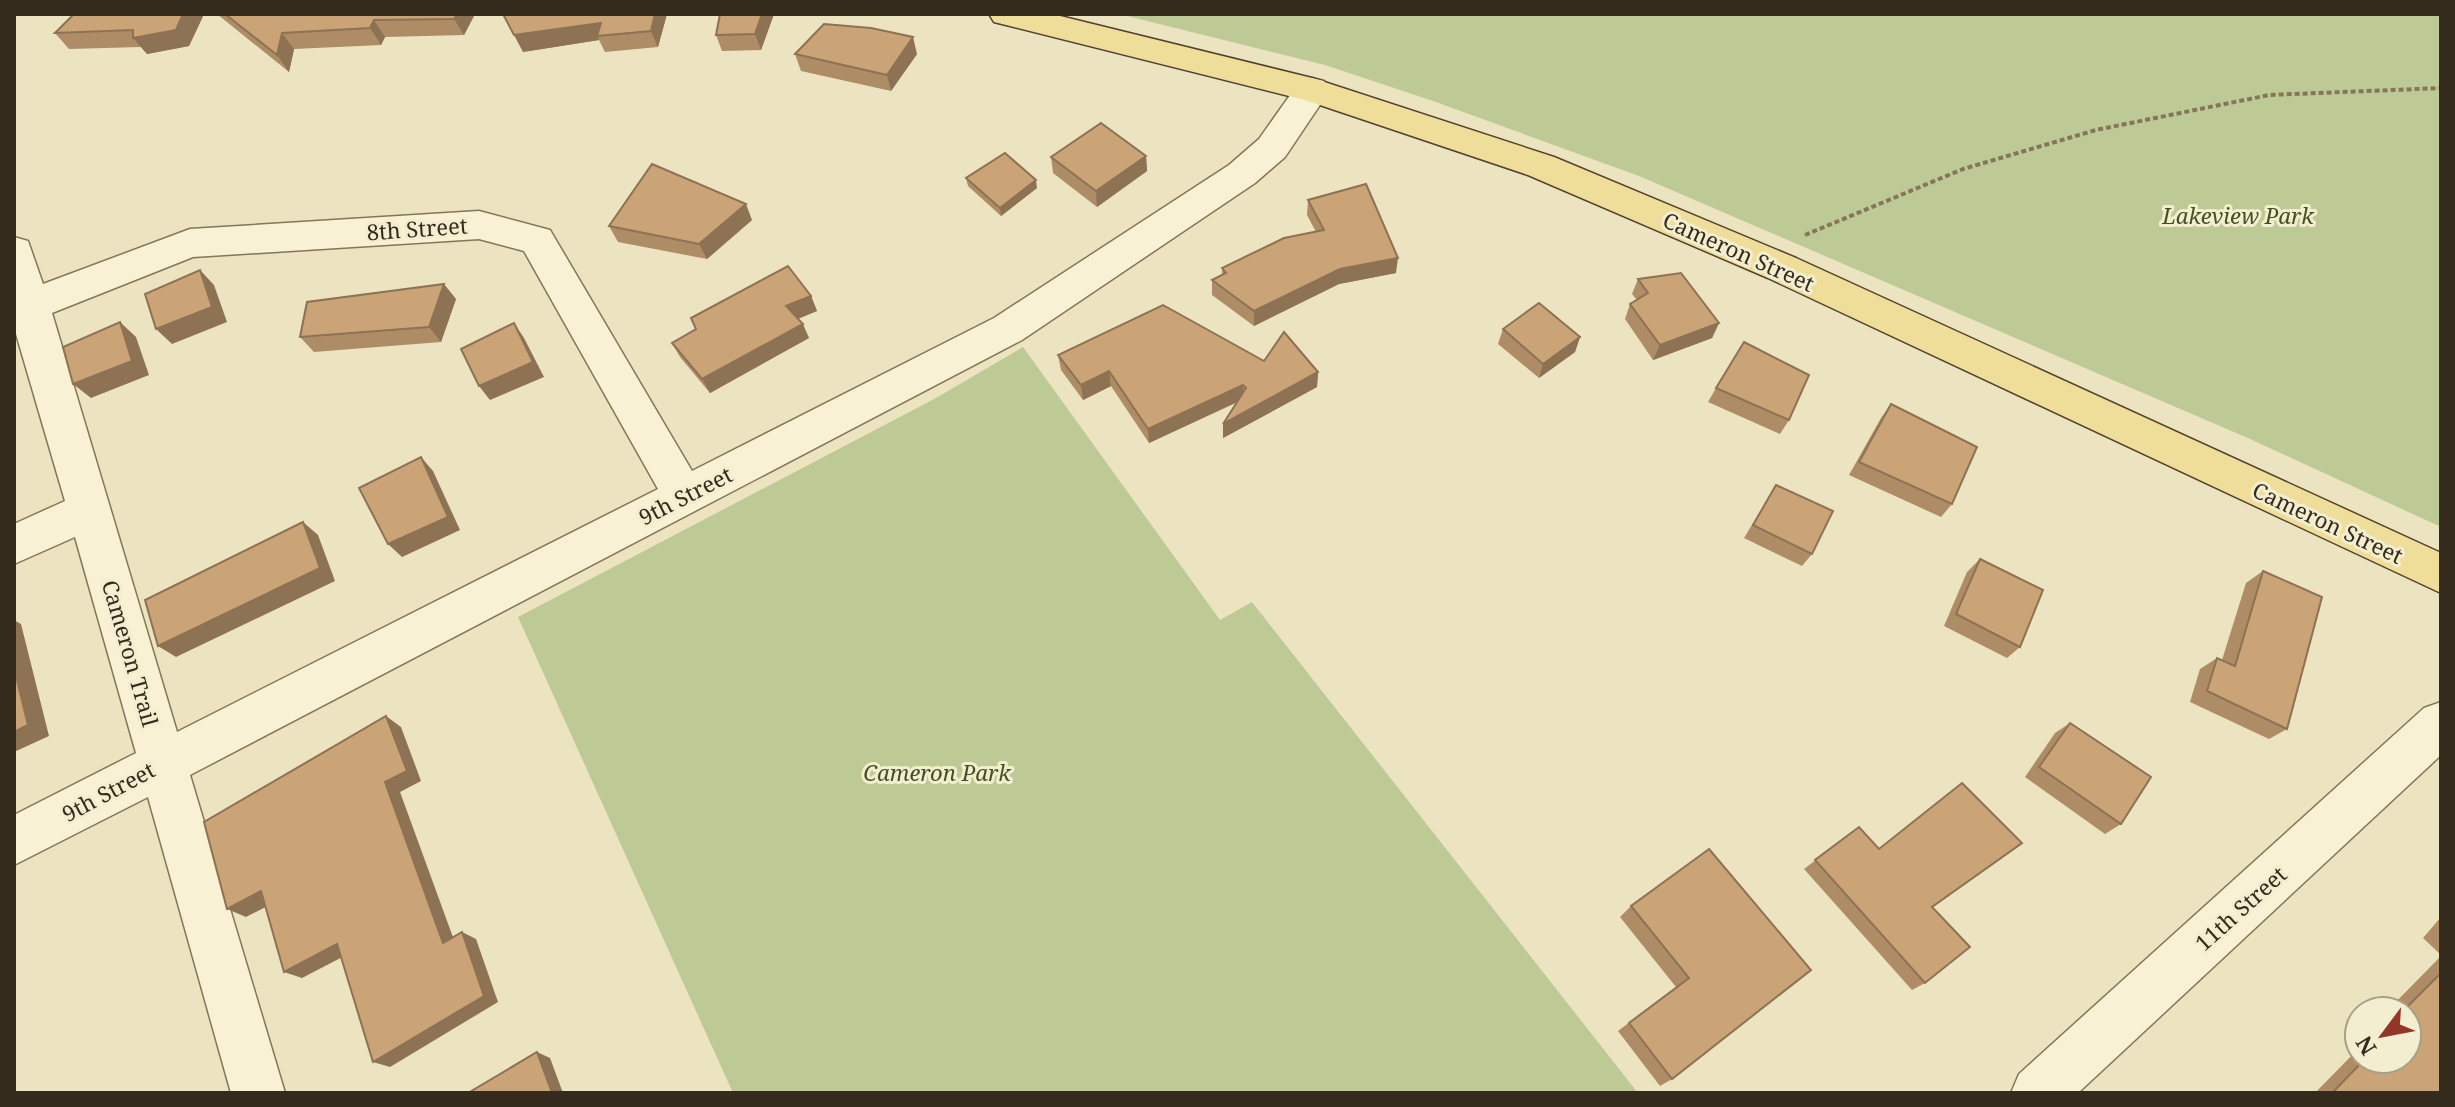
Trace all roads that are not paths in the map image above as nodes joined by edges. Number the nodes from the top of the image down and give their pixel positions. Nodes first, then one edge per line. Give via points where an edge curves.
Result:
1 (1006, 14) edge
2 (1312, 90) junction
3 (14, 251) edge
4 (22, 308) edge
5 (684, 496) junction
6 (90, 509) junction
7 (14, 545) edge
8 (2441, 574) edge
9 (2441, 724) edge
10 (163, 763) junction
11 (14, 841) edge
12 (258, 1093) edge
13 (2038, 1093) edge

1 - 2 main road, Cameron Street
2 - 5 street, 9th Street via 1272,148 1242,174 1008,329
2 - 8 main road, Cameron Street via 1541,166 1782,268
3 - 4 street, Cameron Trail
4 - 5 street, 8th Street via 190,243 479,225 537,240
4 - 6 street, Cameron Trail
5 - 10 street, 9th Street
6 - 7 street
6 - 10 street, Cameron Trail
9 - 13 street, 11th Street
10 - 11 street, 9th Street
10 - 12 street, Cameron Trail

